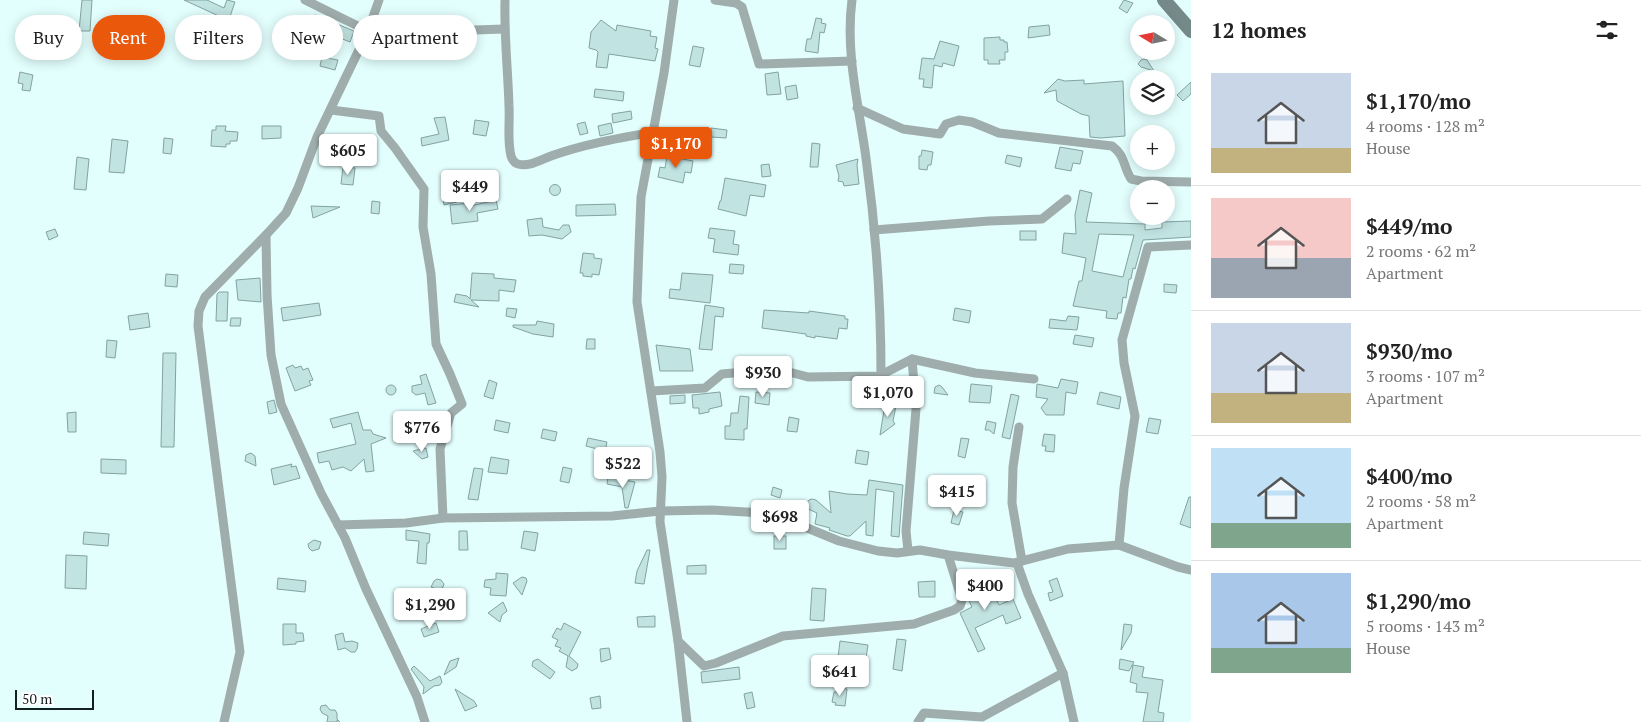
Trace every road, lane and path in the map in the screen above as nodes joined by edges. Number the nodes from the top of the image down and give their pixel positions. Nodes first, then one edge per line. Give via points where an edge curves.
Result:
1 (305, 0) edge
2 (379, 0) edge
3 (505, 0) edge
4 (674, 0) edge
5 (715, 0) edge
6 (852, 0) edge
7 (1164, 0) edge
8 (373, 15) edge
9 (353, 27) edge
10 (504, 29) junction
11 (477, 30) edge
12 (1191, 30) edge
13 (354, 60) edge
14 (852, 61) junction
15 (856, 108) junction
16 (331, 110) junction
17 (654, 132) junction
18 (1191, 182) edge
19 (1067, 199) dead end
20 (874, 230) junction
21 (266, 235) junction
22 (1191, 245) edge
23 (912, 359) junction
24 (881, 375) junction
25 (1034, 380) dead end
26 (651, 391) junction
27 (1019, 427) dead end
28 (660, 511) junction
29 (443, 518) junction
30 (338, 525) junction
31 (1119, 545) junction
32 (908, 551) junction
33 (948, 555) junction
34 (1019, 562) junction
35 (1191, 570) edge
36 (678, 641) junction
37 (1063, 673) junction
38 (224, 722) edge
39 (425, 722) edge
40 (687, 722) edge
41 (918, 722) edge
42 (1074, 722) edge

1 - 9 street
2 - 8 street
3 - 10 street
4 - 17 street
5 - 14 street via 742,7 759,64
6 - 14 street
7 - 12 street
10 - 11 street
10 - 17 street via 511,153 517,164 529,164 600,142
13 - 16 street
14 - 15 street
15 - 18 street via 912,131 940,134 946,124 959,120 999,133 1112,146 1120,152 1131,179
15 - 20 street via 866,157
16 - 21 street via 286,213
16 - 29 street via 379,116 381,131 424,189 423,227 431,274 436,344 462,404 450,413 440,449
17 - 26 street via 642,196 637,302
19 - 20 street via 1042,219
20 - 24 street via 880,295
21 - 30 street via 271,355 281,404
21 - 38 street via 205,297 199,310 198,326 240,652
22 - 31 street via 1148,247 1122,340 1136,416
23 - 24 street
23 - 25 street via 976,373
23 - 32 street via 916,409 906,531
24 - 26 street via 808,377 778,369 722,374 705,388
26 - 28 street via 662,478
27 - 34 street via 1012,503
28 - 29 street via 604,516
28 - 32 street via 763,513 778,516 839,542 890,552
28 - 36 street
29 - 30 street via 406,523
30 - 39 street via 417,697
31 - 34 street via 1068,549
31 - 35 street
32 - 33 street
33 - 34 street
33 - 36 street via 962,600 960,606 914,624 783,636 704,666
34 - 37 street via 1028,594
36 - 40 street
37 - 41 street via 982,717 924,713
37 - 42 street

